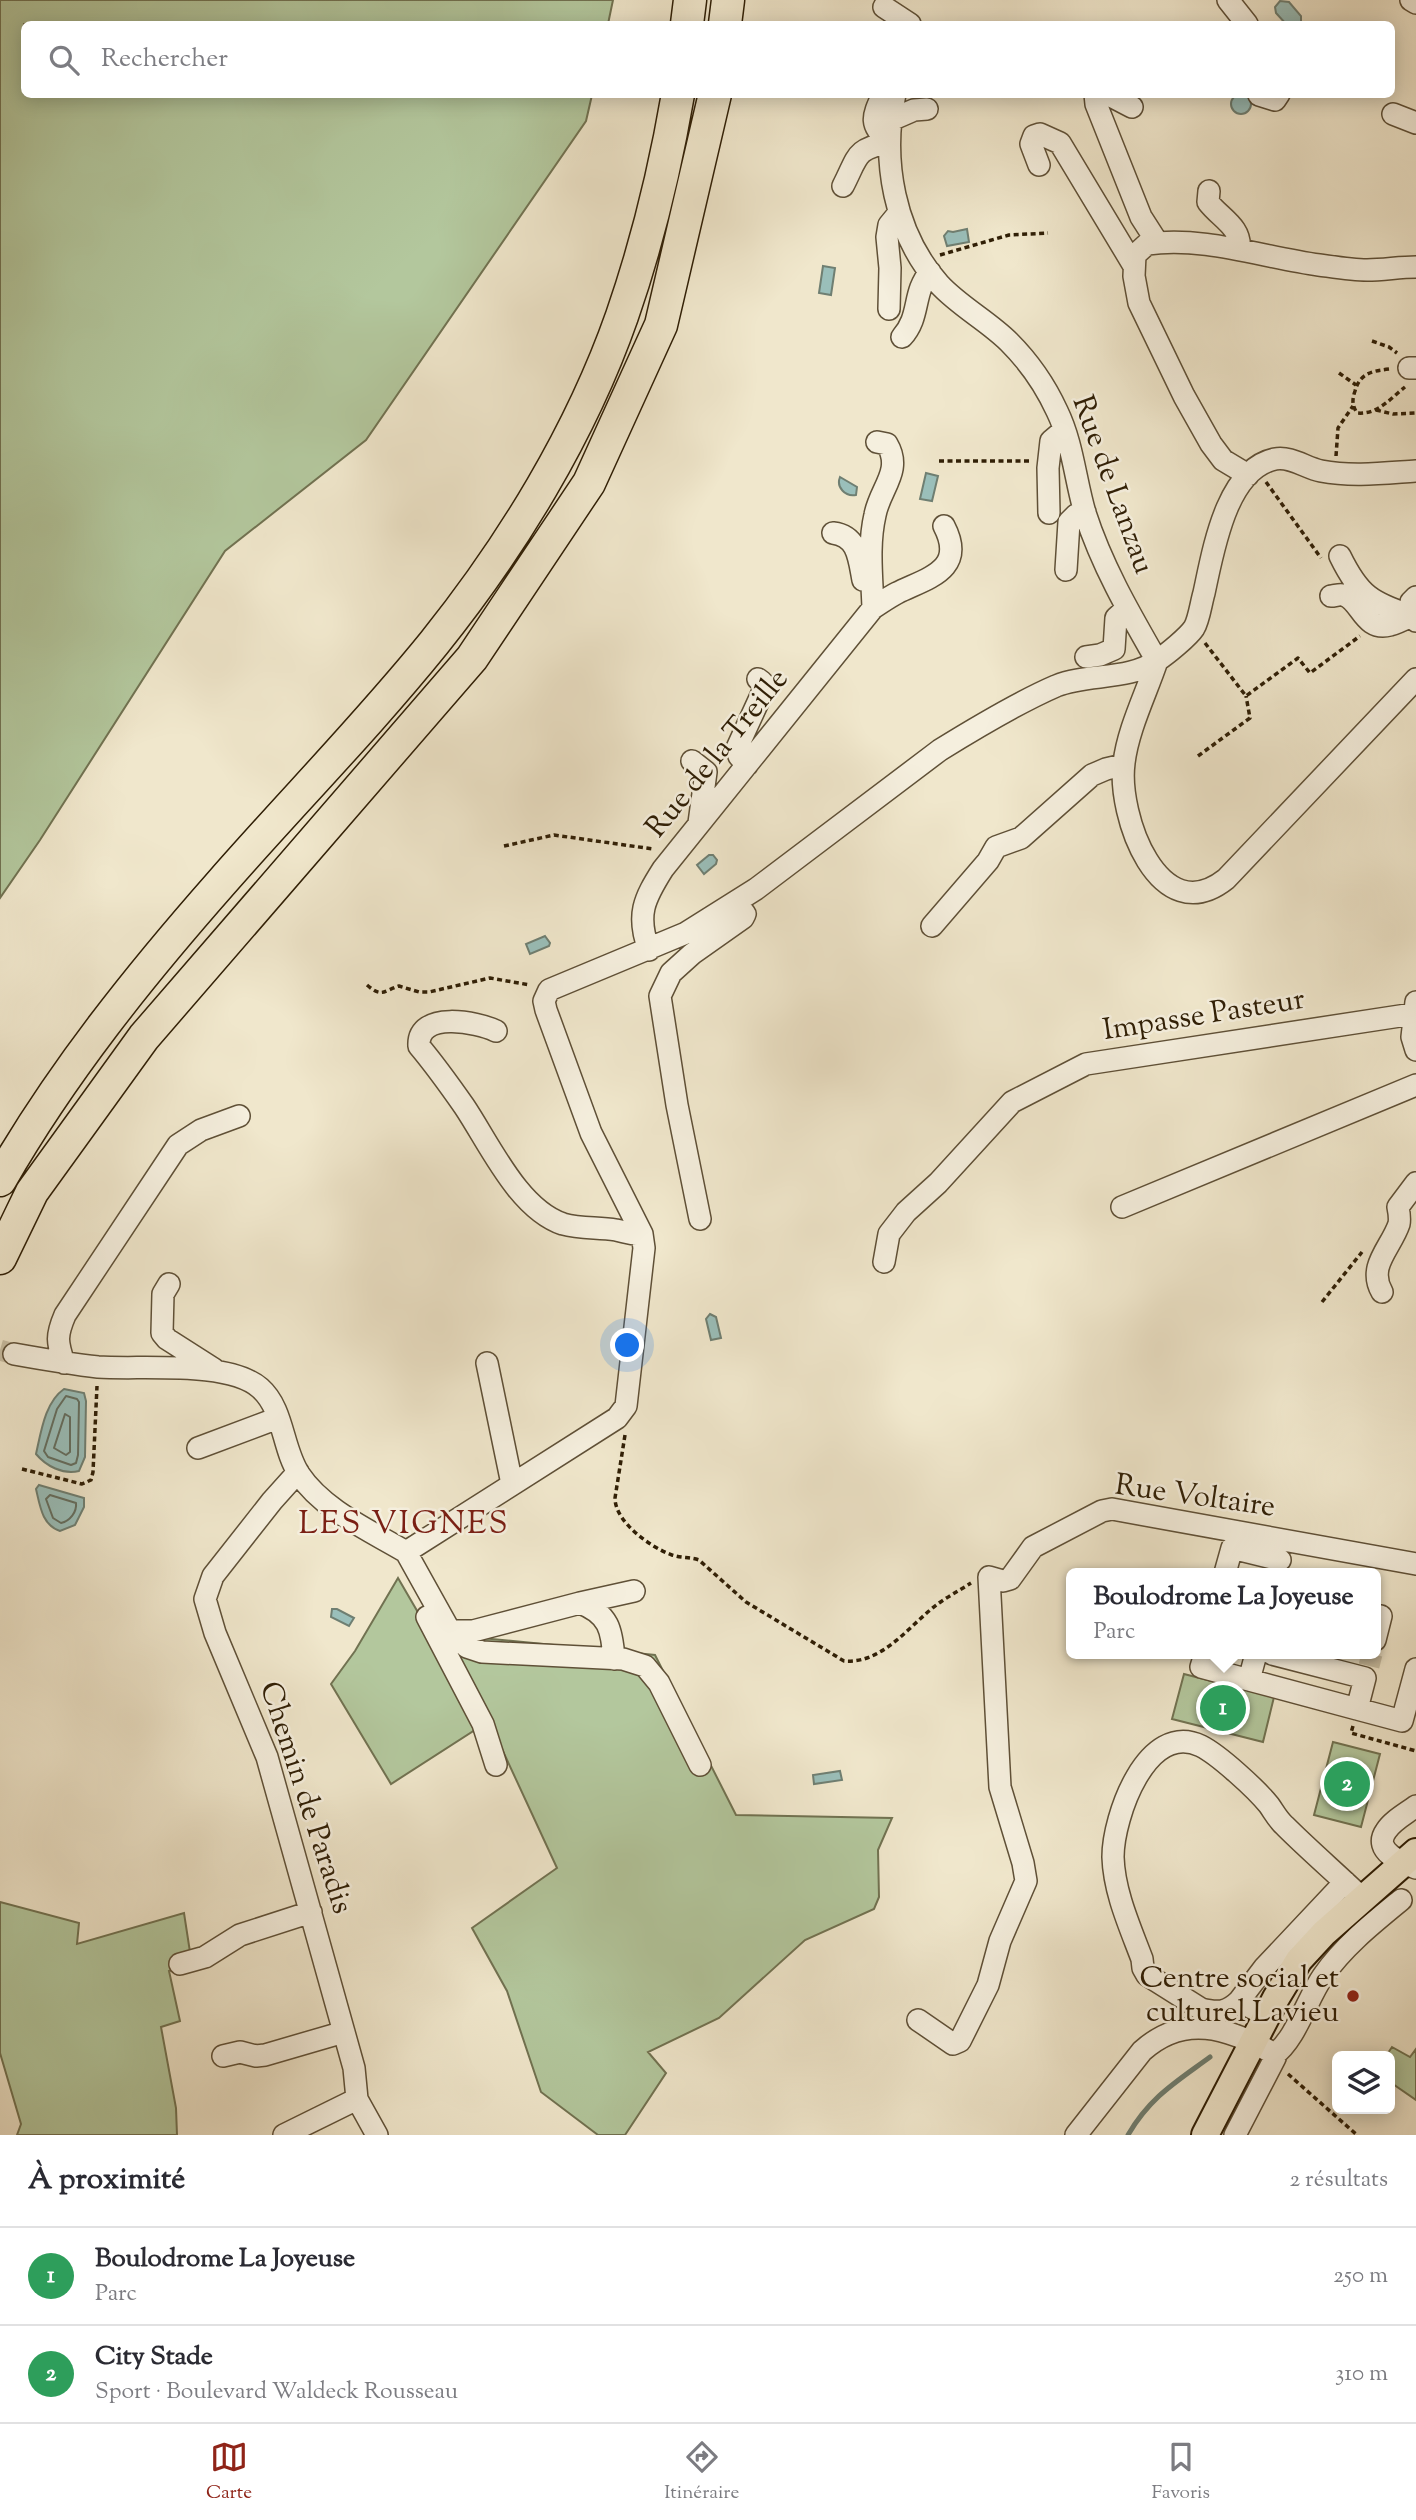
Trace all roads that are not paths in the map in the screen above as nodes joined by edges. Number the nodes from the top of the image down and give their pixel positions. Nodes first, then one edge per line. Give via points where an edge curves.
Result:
1 (691, 0) edge
2 (728, 0) edge
3 (1228, 0) edge
4 (1411, 0) edge
5 (1416, 4) edge
6 (884, 7) dead end
7 (688, 21) edge
8 (725, 21) edge
9 (905, 21) edge
10 (1245, 21) edge
11 (677, 98) edge
12 (714, 98) edge
13 (881, 98) edge
14 (894, 98) edge
15 (1095, 98) edge
16 (1115, 98) edge
17 (1132, 107) dead end
18 (927, 110) dead end
19 (1393, 114) dead end
20 (891, 120) junction
21 (1416, 123) edge
22 (889, 142) junction
23 (1039, 165) dead end
24 (843, 186) dead end
25 (1209, 191) dead end
26 (898, 214) junction
27 (1157, 242) junction
28 (1239, 249) junction
29 (926, 266) junction
30 (1134, 266) junction
31 (1416, 267) edge
32 (889, 309) dead end
33 (902, 337) dead end
34 (1057, 435) junction
35 (877, 442) dead end
36 (1252, 471) junction
37 (1416, 471) edge
38 (1085, 512) junction
39 (1049, 513) dead end
40 (944, 526) dead end
41 (833, 533) dead end
42 (1334, 561) road end
43 (1066, 570) dead end
44 (1331, 596) dead end
45 (873, 608) junction
46 (1126, 608) junction
47 (1414, 611) edge
48 (1086, 657) dead end
49 (1157, 662) junction
50 (758, 679) dead end
51 (1416, 680) edge
52 (692, 761) dead end
53 (747, 765) junction
54 (1124, 765) junction
55 (699, 825) junction
56 (736, 902) junction
57 (932, 926) dead end
58 (649, 950) junction
59 (1415, 1006) edge
60 (496, 1031) dead end
61 (1416, 1050) edge
62 (1416, 1085) edge
63 (239, 1116) dead end
64 (0, 1180) edge
65 (1416, 1183) edge
66 (1122, 1207) dead end
67 (700, 1219) dead end
68 (642, 1234) junction
69 (0, 1258) edge
70 (884, 1262) dead end
71 (169, 1284) dead end
72 (1382, 1292) dead end
73 (14, 1354) tunnel mouth
74 (64, 1363) junction
75 (487, 1363) dead end
76 (219, 1371) junction
77 (278, 1418) junction
78 (198, 1448) dead end
79 (298, 1472) junction
80 (512, 1484) junction
81 (406, 1552) junction
82 (1280, 1558) edge
83 (1358, 1564) edge
84 (1416, 1564) edge
85 (1226, 1568) edge
86 (634, 1591) dead end
87 (580, 1603) junction
88 (450, 1631) junction
89 (614, 1659) junction
90 (1203, 1659) edge
91 (1255, 1659) edge
92 (1298, 1659) edge
93 (1416, 1669) edge
94 (1249, 1680) junction
95 (1357, 1709) junction
96 (496, 1765) dead end
97 (700, 1765) dead end
98 (1416, 1806) edge
99 (1411, 1861) edge
100 (1354, 1890) junction
101 (1401, 1900) dead end
102 (311, 1912) junction
103 (180, 1964) dead end
104 (1239, 2001) junction
105 (1267, 2016) junction
106 (918, 2020) dead end
107 (344, 2032) junction
108 (1267, 2053) junction
109 (223, 2056) dead end
110 (358, 2099) junction
111 (284, 2135) edge
112 (377, 2135) edge
113 (1076, 2135) edge
114 (1205, 2135) edge
115 (1235, 2135) edge

1 - 7 highway
2 - 8 highway
3 - 10 street
4 - 5 street
6 - 9 street
11 - 64 highway via 650,223 621,319 564,446 526,513 436,640 116,1008 32,1125
12 - 69 highway via 661,325 589,483 472,658 145,1037 32,1192
13 - 22 street via 874,121 876,130
14 - 20 street
15 - 27 street via 1141,217
16 - 17 street
18 - 20 street
19 - 21 street
20 - 22 street
22 - 24 street via 865,148
22 - 26 street, Rue de Lanzau
23 - 30 street via 1031,144 1040,134 1060,143
25 - 28 street via 1208,202 1237,232
26 - 29 street, Rue de Lanzau
26 - 32 street via 887,237
27 - 28 street
27 - 30 street via 1135,255
28 - 31 street via 1355,269
29 - 33 street via 914,318
29 - 34 street, Rue de Lanzau via 940,285 1008,341 1038,376 1058,413
30 - 36 street via 1139,303 1211,444 1223,460
34 - 38 street, Rue de Lanzau via 1073,456
34 - 39 street via 1048,468
35 - 45 street via 887,444 893,468 875,512 872,533
36 - 37 street via 1277,458 1319,471
36 - 49 street via 1229,505 1217,534 1194,628
38 - 43 street via 1069,522
38 - 46 street, Rue de Lanzau
40 - 45 street via 950,536 947,564 923,583
41 - 45 street via 851,540
42 - 47 street via 1375,603
44 - 47 street via 1351,599 1376,625 1388,626
45 - 53 street, Rue de la Treille
46 - 48 street via 1116,618 1114,649
46 - 49 street, Rue de Lanzau
49 - 54 street
49 - 56 street via 1058,686 960,737
50 - 53 street via 764,689 737,748
51 - 54 street via 1212,891 1177,891 1146,858 1130,818
52 - 55 street via 706,772
53 - 55 street, Rue de la Treille
54 - 57 street via 1092,775 1021,838 996,847
55 - 58 street, Rue de la Treille via 649,891 642,931
56 - 58 street
56 - 67 street via 743,918 671,973 660,996
58 - 68 street via 549,990 544,1001 591,1133
59 - 61 street via 1412,1037
59 - 70 street, Impasse Pasteur via 1086,1064 1012,1102 906,1212 889,1234
60 - 68 street via 482,1024 446,1021 423,1031 419,1046 504,1169 541,1212 579,1227
62 - 66 street
63 - 74 street via 201,1129 178,1145 65,1315 57,1332
65 - 72 street via 1398,1207 1399,1223 1376,1272
68 - 80 street via 626,1406 617,1418
71 - 76 street via 163,1294 162,1333
73 - 74 street
74 - 76 street
75 - 80 street
76 - 77 street via 261,1388
77 - 78 street
77 - 79 street
79 - 81 street via 316,1495
79 - 102 street, Chemin de Paradis via 213,1576 205,1599 265,1750
80 - 81 street
81 - 88 street
81 - 96 street via 415,1594 483,1724
82 - 83 street, Rue Voltaire
82 - 85 street via 1232,1548
82 - 106 street, Rue Voltaire via 1112,1509 1033,1547 1010,1579 989,1577 1000,1787 1026,1881 1000,1941 988,1986 960,2041 944,2040
83 - 84 street, Rue Voltaire
86 - 87 street
87 - 88 street via 473,1631
87 - 89 street via 594,1608 610,1626
88 - 89 street via 467,1647 482,1652
89 - 97 street via 645,1666 659,1683
90 - 94 street via 1201,1667
91 - 94 street
92 - 95 street via 1367,1672
93 - 95 street via 1402,1721
94 - 95 street
98 - 99 street via 1383,1835 1386,1852
99 - 100 main road
100 - 104 street via 1264,1968
100 - 104 street via 1213,1753 1187,1741 1172,1742 1148,1759 1117,1824 1113,1855 1118,1889 1143,1968 1201,2009 1225,2012
100 - 105 main road via 1299,1960
101 - 108 street via 1334,1961 1286,2041
102 - 103 street via 240,1935 205,1957
102 - 107 street, Chemin de Paradis
104 - 105 street
105 - 108 main road
107 - 109 street via 265,2055 240,2052
107 - 110 street, Chemin de Paradis
108 - 113 street via 1235,2033 1206,2027 1167,2034 1142,2051
108 - 114 main road
108 - 115 street
110 - 111 street
110 - 112 street, Chemin de Paradis

